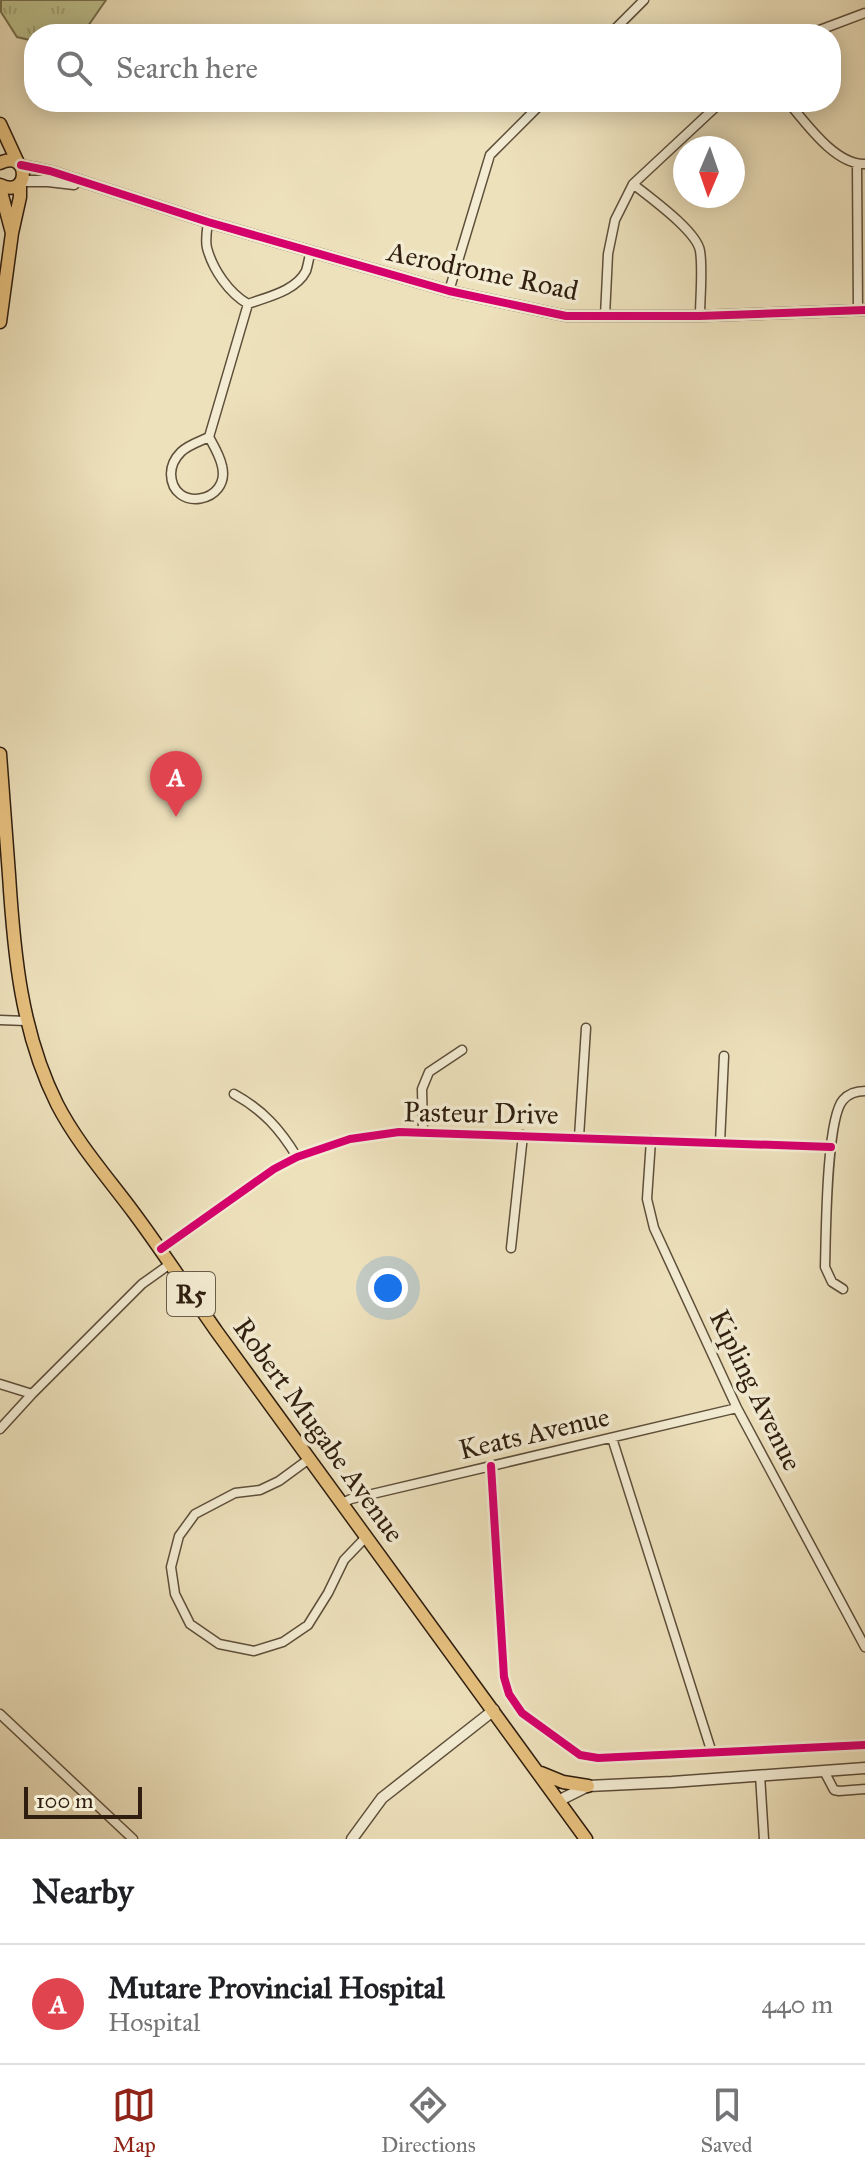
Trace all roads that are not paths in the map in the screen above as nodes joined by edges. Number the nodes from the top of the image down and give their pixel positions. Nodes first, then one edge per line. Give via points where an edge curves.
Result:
1 (644, 0) edge
2 (865, 13) edge
3 (620, 24) edge
4 (836, 24) edge
5 (533, 112) edge
6 (710, 112) edge
7 (796, 112) edge
8 (0, 124) edge
9 (1, 162) edge
10 (19, 164) junction
11 (861, 164) edge
12 (21, 182) junction
13 (633, 184) junction
14 (0, 186) edge
15 (104, 188) junction
16 (208, 222) junction
17 (12, 233) junction
18 (311, 251) junction
19 (449, 291) junction
20 (248, 304) junction
21 (861, 310) edge
22 (605, 316) junction
23 (700, 316) junction
24 (0, 322) edge
25 (209, 437) junction
26 (0, 754) edge
27 (0, 1020) edge
28 (26, 1021) junction
29 (586, 1028) dead end
30 (462, 1050) dead end
31 (724, 1056) dead end
32 (865, 1091) edge
33 (234, 1094) dead end
34 (423, 1131) junction
35 (523, 1135) junction
36 (579, 1137) junction
37 (651, 1140) junction
38 (720, 1143) junction
39 (831, 1147) junction
40 (297, 1157) junction
41 (511, 1248) dead end
42 (161, 1249) junction
43 (170, 1264) junction
44 (843, 1289) dead end
45 (0, 1384) edge
46 (32, 1394) junction
47 (737, 1408) junction
48 (0, 1429) edge
49 (612, 1438) junction
50 (309, 1459) junction
51 (491, 1466) junction
52 (342, 1503) junction
53 (366, 1537) junction
54 (865, 1647) edge
55 (494, 1710) junction
56 (0, 1714) edge
57 (865, 1745) edge
58 (712, 1753) junction
59 (865, 1768) edge
60 (538, 1771) junction
61 (824, 1771) junction
62 (760, 1775) junction
63 (588, 1786) junction
64 (865, 1789) edge
65 (558, 1801) junction
66 (133, 1839) edge
67 (352, 1839) edge
68 (586, 1839) edge
69 (764, 1839) edge

1 - 3 street
2 - 4 street
5 - 19 street via 490,155
6 - 13 street
7 - 11 street via 822,142
8 - 10 highway
9 - 10 highway
10 - 12 highway
10 - 15 street, Aerodrome Road
11 - 21 street
12 - 14 highway via 12,188
12 - 15 street, Aerodrome Road
12 - 17 highway
13 - 22 street via 615,220
13 - 23 street via 696,239
14 - 17 highway
15 - 16 street, Aerodrome Road
16 - 18 street, Aerodrome Road
16 - 20 street via 206,246 218,271 234,296
17 - 24 highway
18 - 19 street, Aerodrome Road
18 - 20 street via 297,282
19 - 22 street, Aerodrome Road via 566,316
20 - 25 street
21 - 23 street, Aerodrome Road
22 - 23 street, Aerodrome Road
25 - 25 street via 223,468 217,490 206,498 181,495 173,487 172,465 182,450
26 - 28 highway, Robert Mugabe Avenue / R5 via 12,928
27 - 28 street
28 - 42 highway, Robert Mugabe Avenue / R5 via 58,1106
29 - 36 street
30 - 34 street via 429,1072 422,1089
31 - 38 street
32 - 39 street via 842,1101
33 - 40 street via 281,1131
34 - 35 street, Pasteur Drive
34 - 40 street, Pasteur Drive via 350,1139
35 - 36 street, Pasteur Drive
35 - 41 street
36 - 37 street, Pasteur Drive
37 - 38 street, Pasteur Drive
37 - 47 street, Kipling Avenue via 647,1199 654,1228
38 - 39 street, Pasteur Drive
39 - 44 street via 825,1267 832,1282
40 - 42 street, Pasteur Drive
42 - 43 highway, Robert Mugabe Avenue / R5
43 - 46 street via 142,1284
43 - 50 highway, Robert Mugabe Avenue / R5
45 - 46 street
46 - 48 street
47 - 49 street, Keats Avenue
47 - 54 street, Kipling Avenue
49 - 51 street, Keats Avenue
49 - 58 street
50 - 52 highway, Robert Mugabe Avenue / R5
50 - 53 street via 279,1481 235,1493 195,1514 179,1536 171,1567 175,1594 190,1624 219,1644 254,1651 283,1642 308,1625 344,1560
51 - 52 street, Keats Avenue
51 - 58 street via 504,1677 522,1713 580,1755
52 - 53 highway, Robert Mugabe Avenue / R5
53 - 55 highway, Robert Mugabe Avenue / R5
55 - 60 highway, Robert Mugabe Avenue / R5
55 - 67 street via 382,1798
56 - 66 street
57 - 58 street
59 - 61 street
60 - 63 highway
60 - 65 highway, Robert Mugabe Avenue / R5
61 - 62 street
61 - 64 street via 834,1790
62 - 63 street
62 - 69 street
63 - 65 street
65 - 68 highway, Robert Mugabe Avenue / R5

